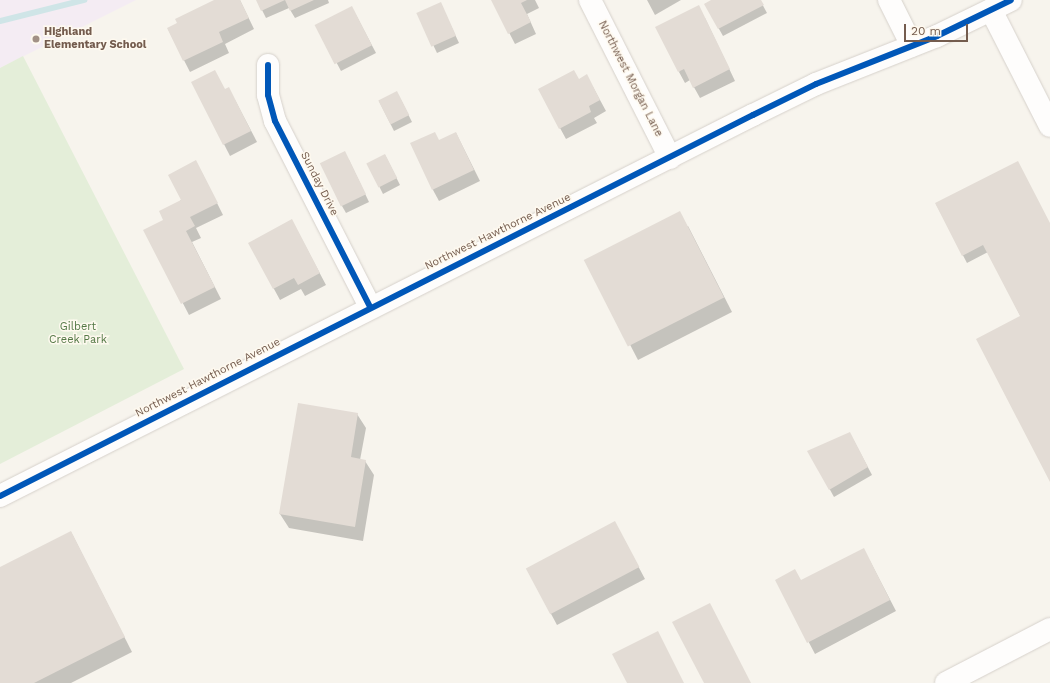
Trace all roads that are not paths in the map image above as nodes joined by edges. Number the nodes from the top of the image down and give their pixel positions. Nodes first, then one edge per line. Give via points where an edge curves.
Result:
1 (590, 0) edge
2 (889, 0) edge
3 (1011, 0) edge
4 (991, 10) junction
5 (912, 46) junction
6 (268, 65) dead end
7 (1050, 126) edge
8 (670, 158) junction
9 (370, 307) junction
10 (0, 496) edge
11 (1050, 629) edge
12 (946, 683) edge

1 - 8 street, Northwest Morgan Lane
2 - 5 street
3 - 4 street, Northwest Hawthorne Avenue
4 - 5 street, Northwest Hawthorne Avenue
4 - 7 street
5 - 8 street, Northwest Hawthorne Avenue via 816,84
6 - 9 street, Sunday Drive via 268,95 275,120
8 - 9 street, Northwest Hawthorne Avenue
9 - 10 street, Northwest Hawthorne Avenue
11 - 12 street

